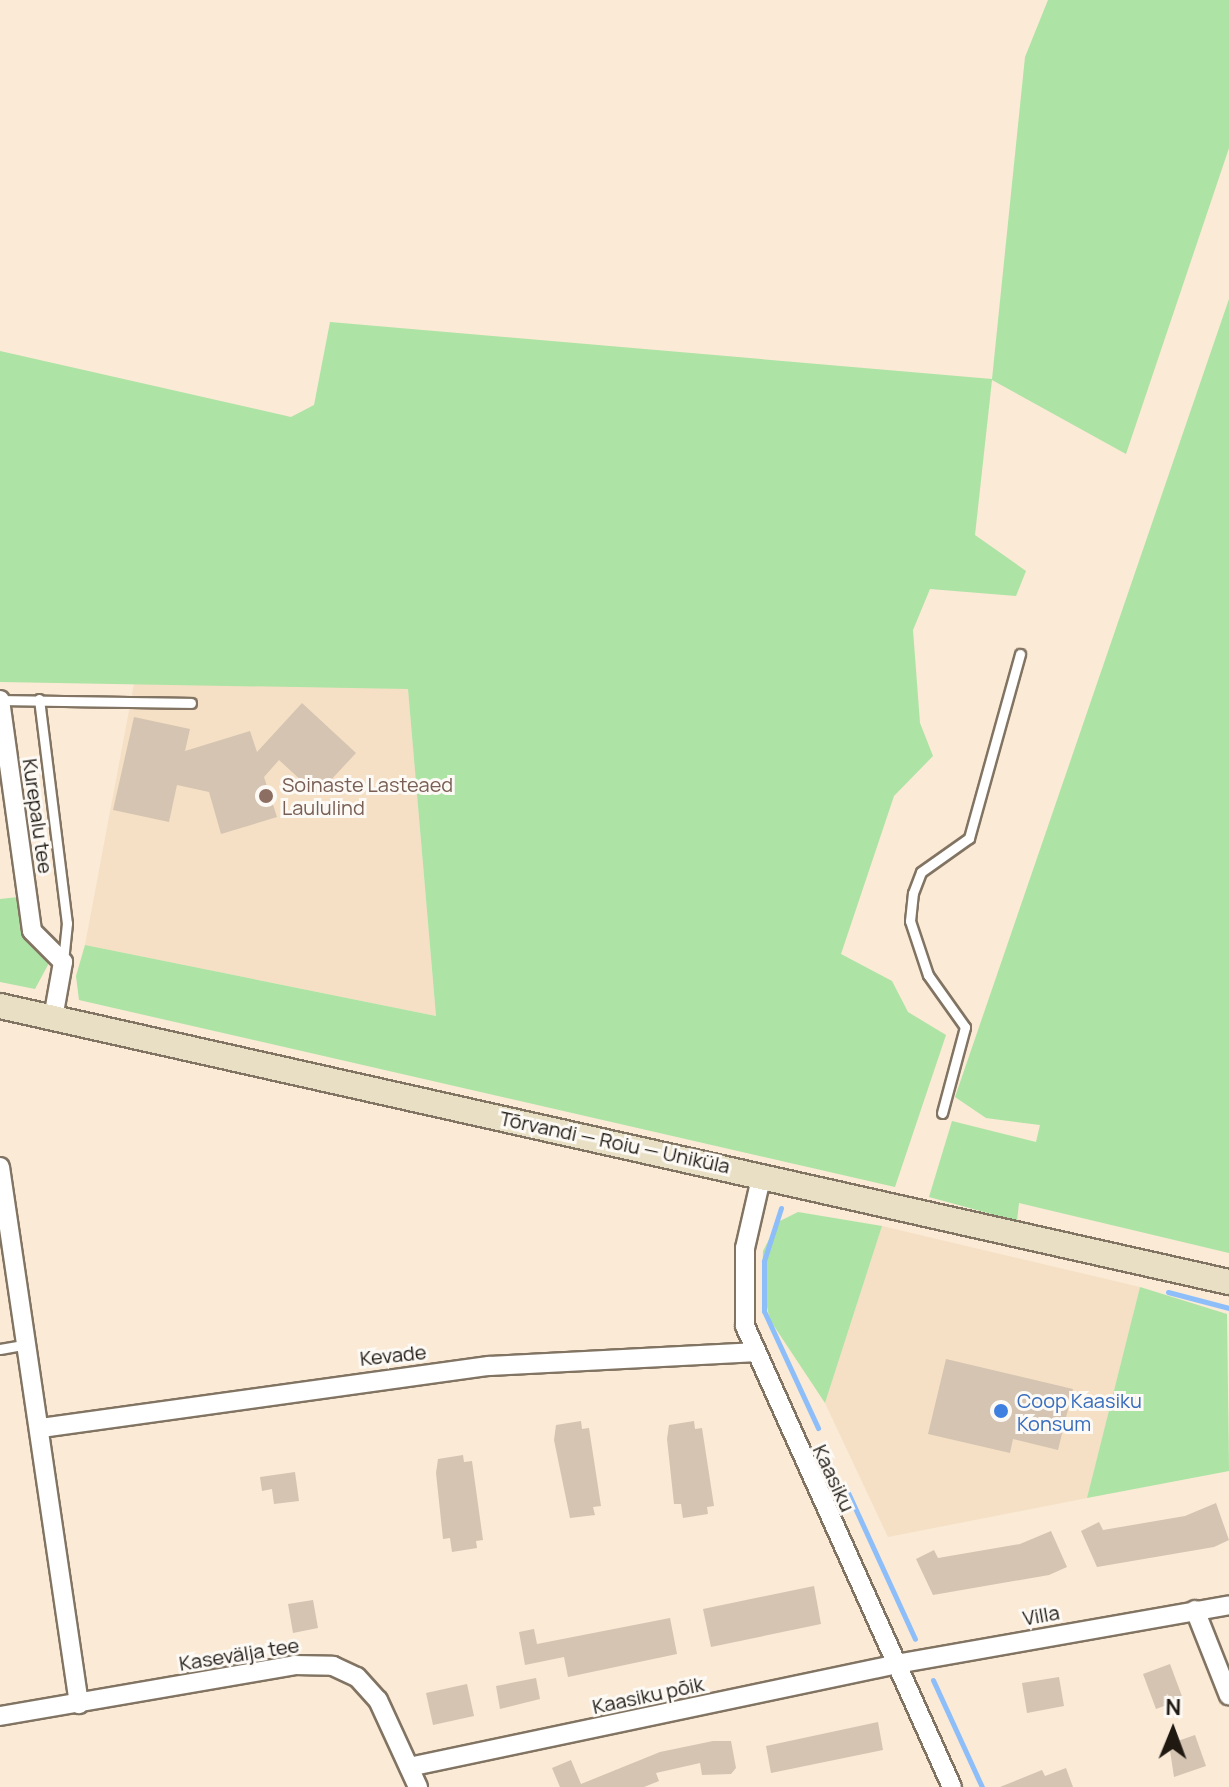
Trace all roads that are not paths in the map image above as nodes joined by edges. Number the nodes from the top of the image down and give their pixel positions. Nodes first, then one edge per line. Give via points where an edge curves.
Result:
1 (1020, 654) dead end
2 (39, 699) junction
3 (0, 700) edge
4 (191, 703) dead end
5 (63, 962) junction
6 (0, 1006) edge
7 (53, 1018) junction
8 (942, 1113) dead end
9 (0, 1167) edge
10 (762, 1174) junction
11 (1229, 1282) edge
12 (28, 1344) junction
13 (0, 1349) edge
14 (754, 1352) junction
15 (41, 1428) junction
16 (1229, 1605) edge
17 (1195, 1610) junction
18 (896, 1664) junction
19 (1229, 1696) edge
20 (79, 1704) junction
21 (0, 1716) edge
22 (409, 1767) junction
23 (418, 1787) edge
24 (952, 1787) edge

1 - 8 lane via 969,838 921,872 913,893 910,921 928,975 965,1027
2 - 3 lane, Kurepalu tee
2 - 4 lane, Kurepalu tee
2 - 5 lane, Kurepalu tee via 67,923
3 - 5 street, Kurepalu tee via 32,931
5 - 7 street, Kurepalu tee
6 - 7 street, Tõrvandi — Roiu — Uniküla
7 - 10 street, Tõrvandi — Roiu — Uniküla
9 - 12 street
10 - 11 street, Tõrvandi — Roiu — Uniküla
10 - 14 street, Kaasiku via 740,1292
12 - 13 lane
12 - 15 street
14 - 15 street, Kevade via 489,1366
14 - 18 street, Kaasiku
15 - 20 street
16 - 17 street, Villa
17 - 18 street, Villa
17 - 19 street
18 - 22 street, Kaasiku põik
18 - 24 street, Kaasiku
20 - 21 street, Kasevälja tee
20 - 22 street, Kasevälja tee via 294,1665 333,1666 368,1687
22 - 23 street, Kasevälja tee

